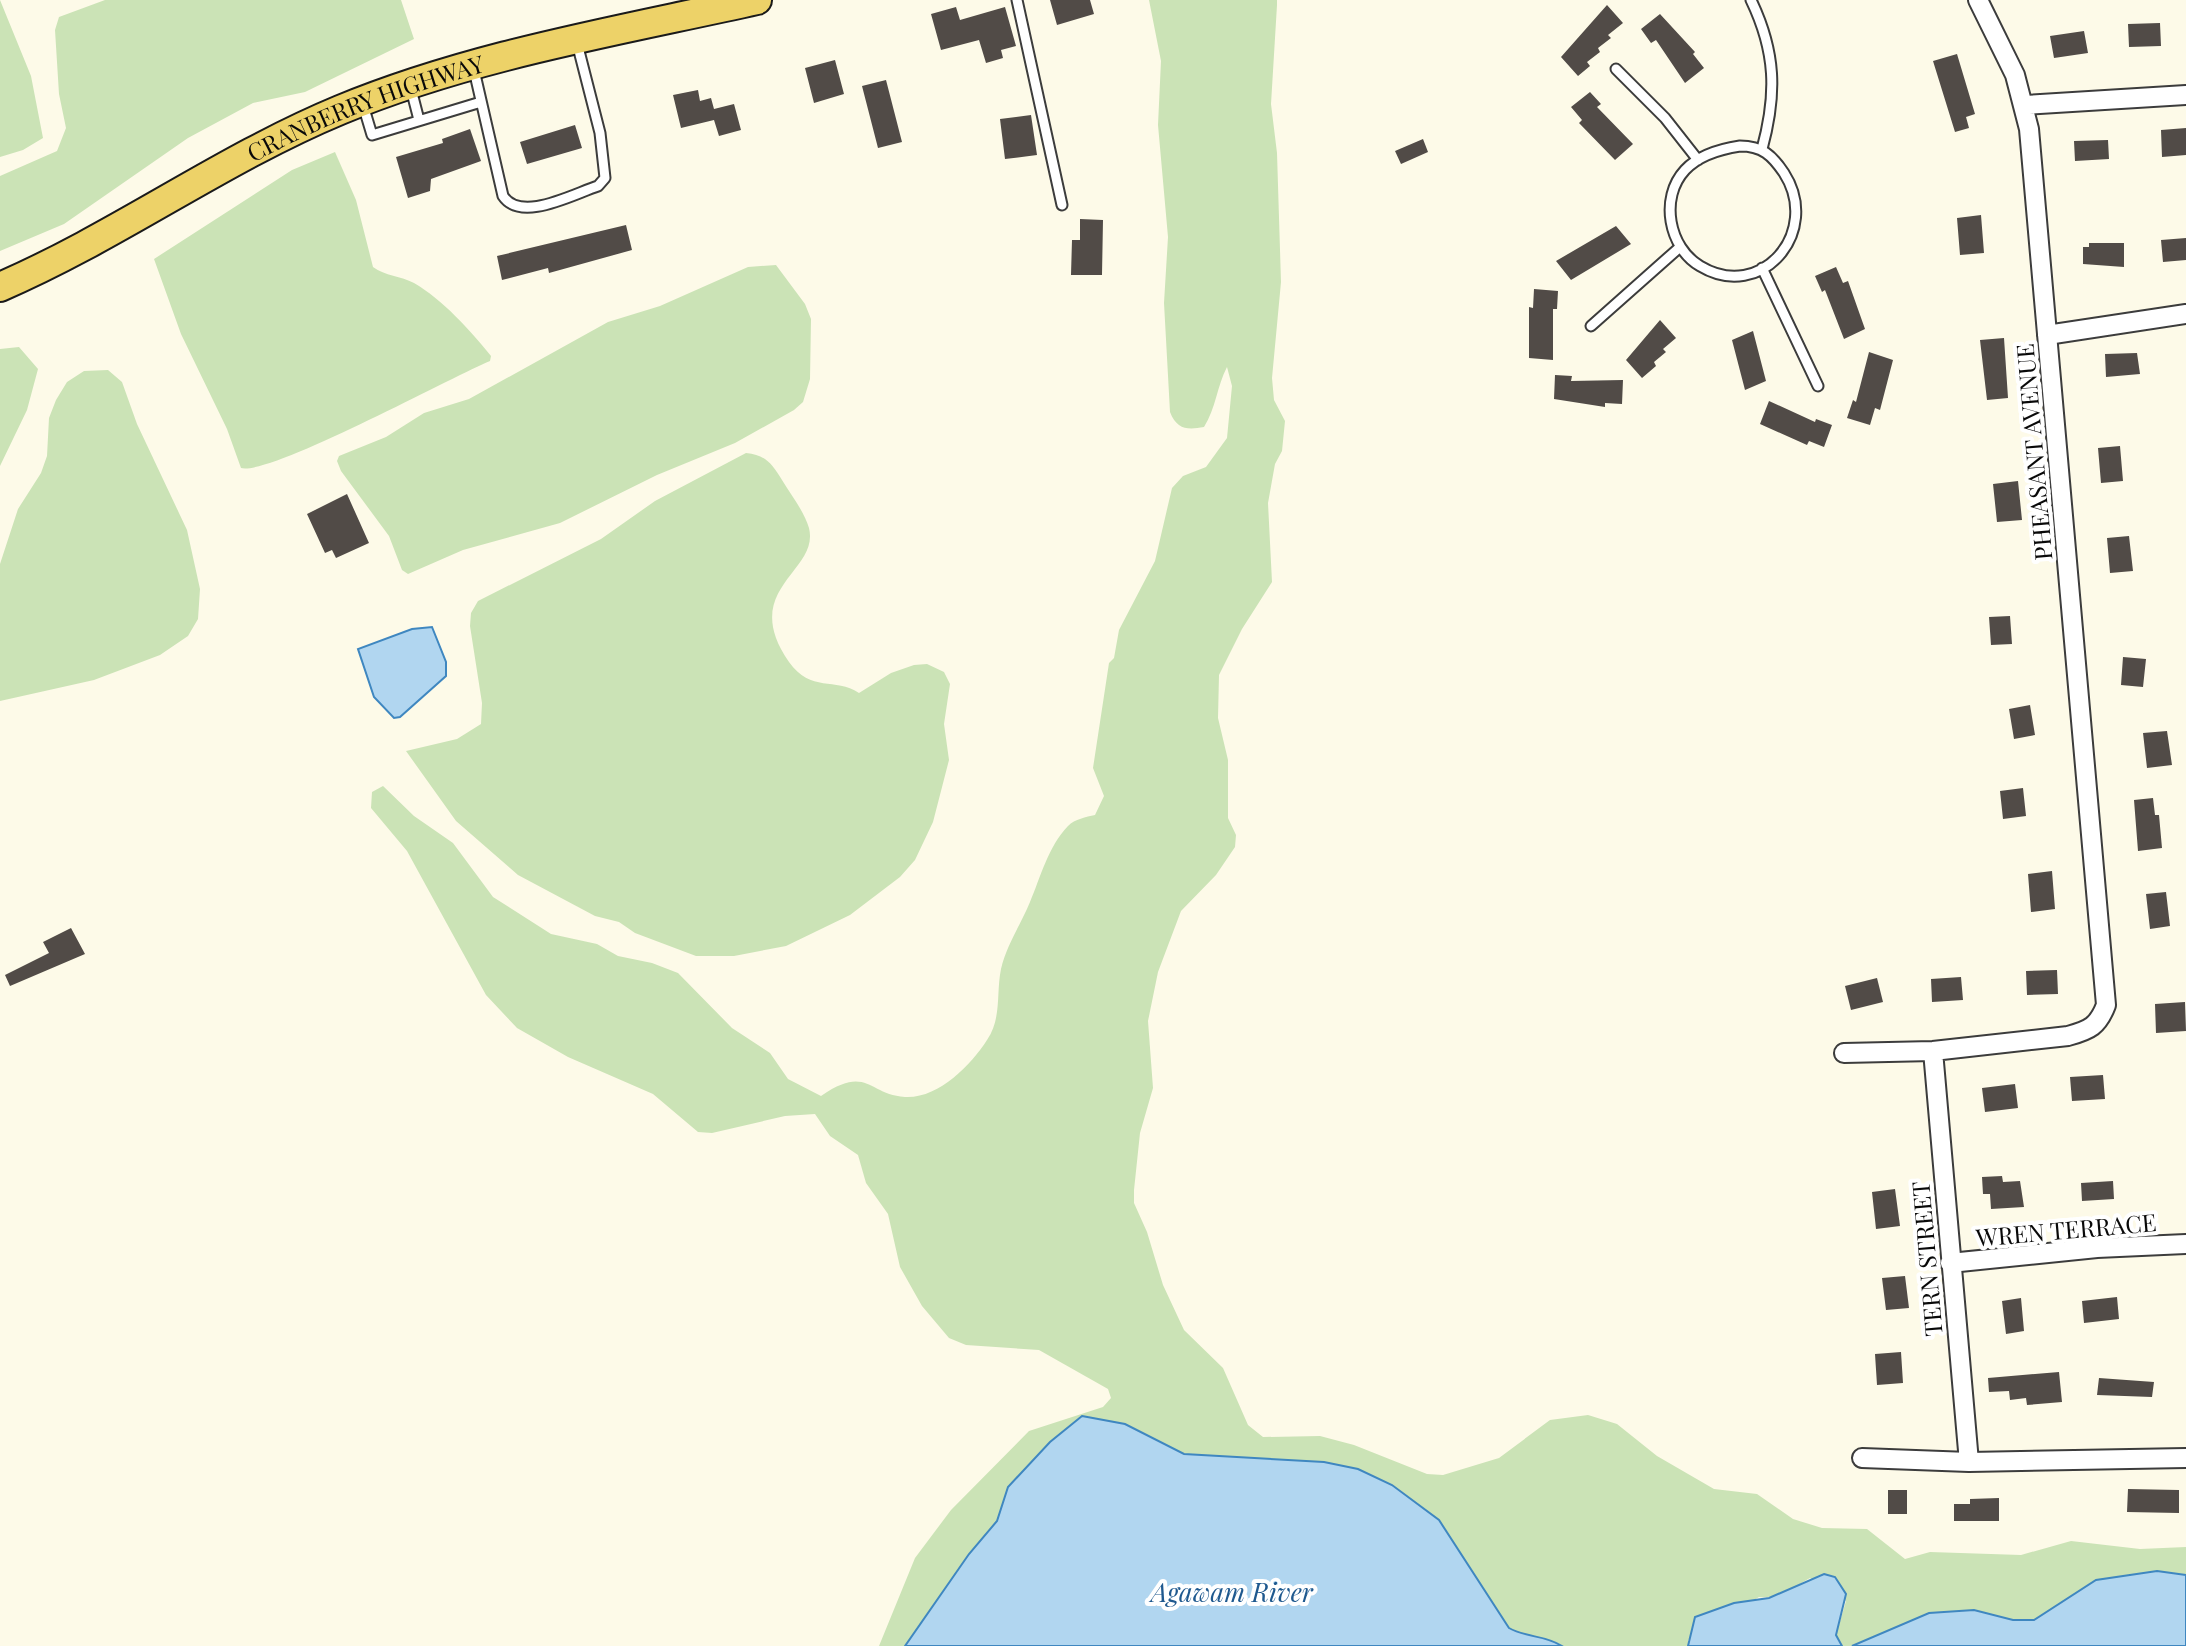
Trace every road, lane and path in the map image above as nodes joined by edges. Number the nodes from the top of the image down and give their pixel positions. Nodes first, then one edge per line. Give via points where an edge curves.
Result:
1 (757, 0) edge
2 (1017, 0) edge
3 (1751, 0) edge
4 (1978, 0) edge
5 (576, 40) junction
6 (473, 67) junction
7 (1616, 69) dead end
8 (410, 85) junction
9 (2186, 95) edge
10 (362, 102) junction
11 (481, 102) junction
12 (2025, 105) junction
13 (419, 120) junction
14 (1762, 149) junction
15 (1698, 160) junction
16 (1062, 205) dead end
17 (1680, 247) junction
18 (1762, 268) junction
19 (0, 287) edge
20 (2186, 314) edge
21 (1591, 326) dead end
22 (2047, 335) junction
23 (1818, 386) dead end
24 (1933, 1051) junction
25 (1844, 1053) dead end
26 (2186, 1244) edge
27 (1950, 1263) junction
28 (1862, 1458) dead end
29 (2186, 1458) edge
30 (1969, 1462) junction

1 - 5 main road, CRANBERRY HIGHWAY
2 - 16 lane
3 - 14 lane via 1765,28 1774,73 1772,114
4 - 12 street, PHEASANT AVENUE
5 - 6 main road, CRANBERRY HIGHWAY
5 - 11 lane via 606,166 598,186 526,209 508,203
6 - 8 main road, CRANBERRY HIGHWAY
6 - 11 lane
7 - 15 lane
8 - 10 main road, CRANBERRY HIGHWAY
8 - 13 lane
9 - 12 street
10 - 13 lane via 372,135
10 - 19 main road, CRANBERRY HIGHWAY via 276,140 110,235
11 - 13 lane
12 - 22 street, PHEASANT AVENUE
14 - 15 lane via 1732,148
14 - 18 lane via 1791,184 1798,210 1789,243
15 - 17 lane via 1679,178 1672,196 1671,225
17 - 18 lane via 1697,264 1719,274
17 - 21 lane
18 - 23 lane
20 - 22 street
22 - 24 street, PHEASANT AVENUE via 2106,1005 2099,1023 2068,1036
24 - 25 street, PHEASANT AVENUE
24 - 27 street, TERN STREET
26 - 27 street, WREN TERRACE
27 - 30 street, TERN STREET
28 - 30 street
29 - 30 street

